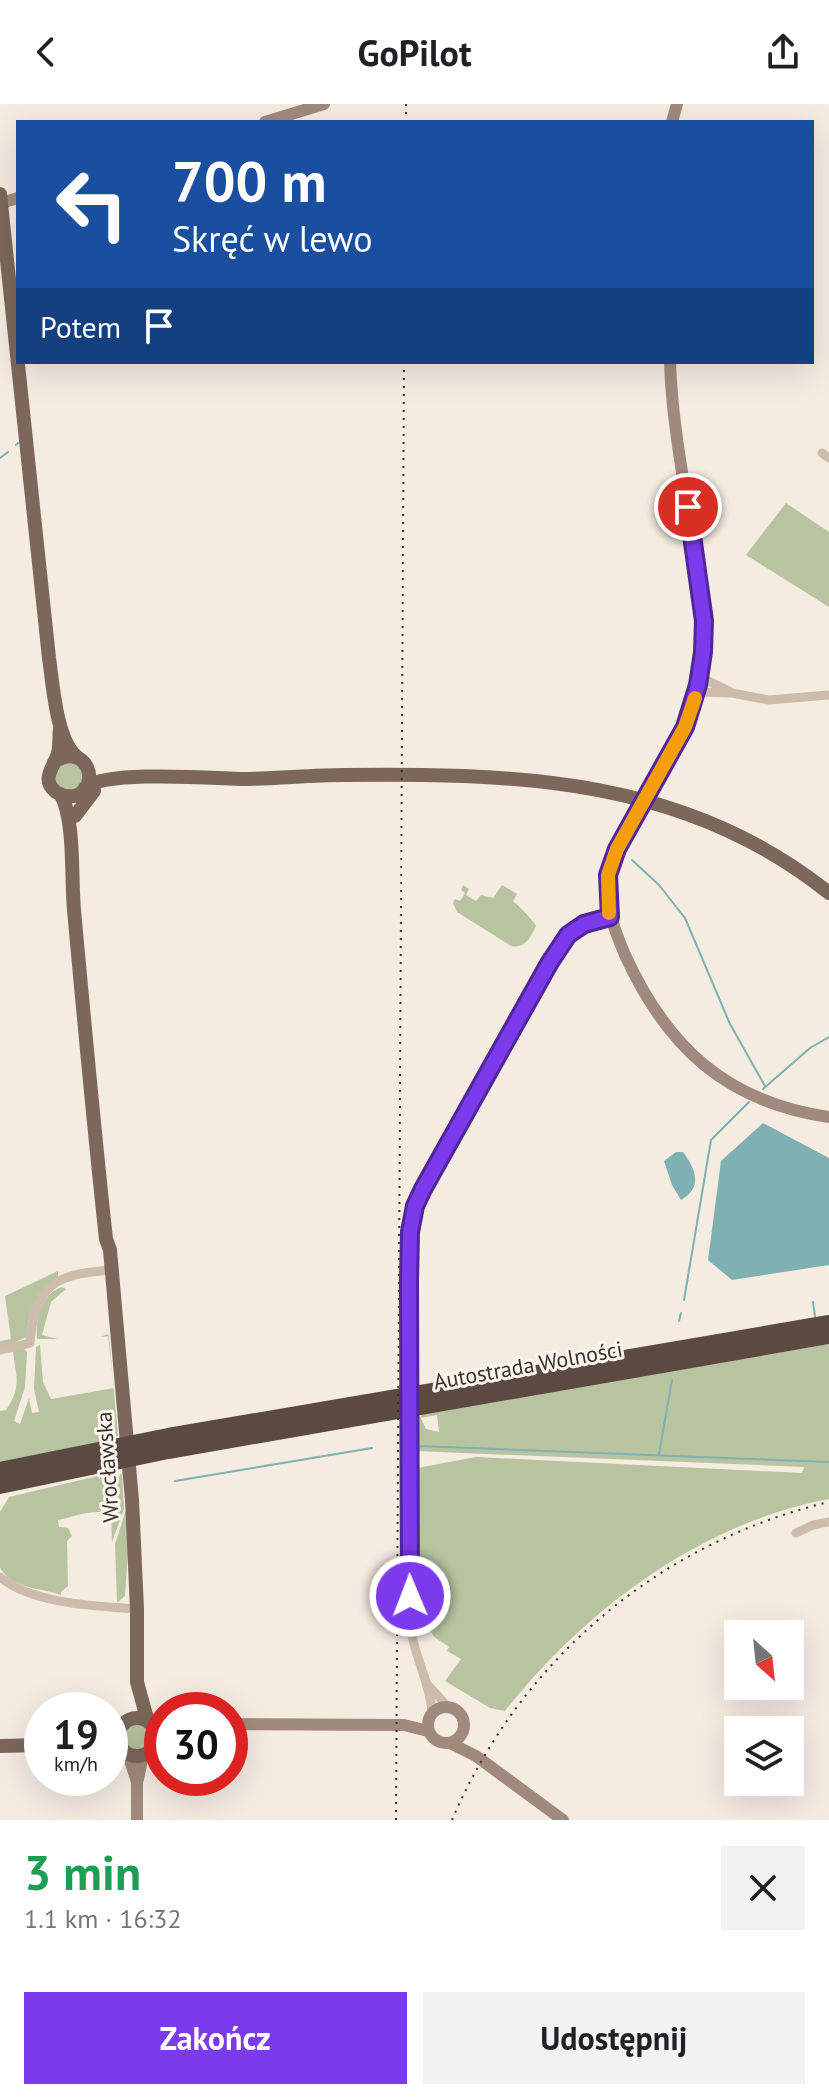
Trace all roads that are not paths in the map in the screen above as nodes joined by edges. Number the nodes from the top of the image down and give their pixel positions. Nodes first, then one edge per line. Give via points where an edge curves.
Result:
1 (324, 104) edge
2 (272, 120) edge
3 (0, 194) edge
4 (1, 203) edge
5 (16, 348) edge
6 (18, 364) edge
7 (670, 364) edge
8 (700, 677) junction
9 (697, 692) junction
10 (732, 693) junction
11 (829, 695) edge
12 (60, 724) junction
13 (80, 760) junction
14 (54, 762) junction
15 (136, 777) junction
16 (82, 791) junction
17 (61, 795) junction
18 (75, 816) junction
19 (70, 836) junction
20 (829, 893) edge
21 (610, 917) junction
22 (829, 1117) edge
23 (112, 1270) junction
24 (829, 1323) edge
25 (829, 1336) edge
26 (0, 1350) edge
27 (421, 1399) junction
28 (114, 1454) junction
29 (0, 1470) edge
30 (0, 1486) edge
31 (829, 1522) edge
32 (796, 1533) dead end
33 (0, 1577) edge
34 (137, 1609) junction
35 (137, 1682) junction
36 (428, 1685) junction
37 (144, 1700) edge
38 (447, 1706) junction
39 (128, 1719) edge
40 (429, 1721) junction
41 (144, 1722) edge
42 (248, 1724) edge
43 (128, 1733) edge
44 (462, 1734) junction
45 (450, 1743) junction
46 (24, 1745) edge
47 (0, 1746) edge
48 (128, 1755) edge
49 (476, 1756) junction
50 (137, 1820) edge
51 (563, 1820) edge

1 - 2 street
3 - 4 main road
4 - 5 main road
6 - 12 main road
7 - 8 street via 703,606
8 - 9 street
8 - 10 street
9 - 10 street
9 - 21 street via 685,727 617,849 608,875
10 - 11 street via 769,700
12 - 13 main road
12 - 14 main road
13 - 14 main road via 68,755
13 - 15 main road via 94,769
13 - 16 main road via 89,778
14 - 17 main road via 49,784
15 - 16 main road via 97,781
15 - 18 main road via 97,789
15 - 20 main road via 407,775 546,781 624,794 710,823 767,851
16 - 17 main road
16 - 18 main road, Wrocławska
17 - 19 main road, Wrocławska
18 - 19 main road, Wrocławska
19 - 23 main road, Wrocławska via 92,1084 110,1204
21 - 22 street via 649,1003 698,1061 751,1093
21 - 36 street via 568,935 415,1206 409,1282 410,1625
23 - 26 street via 76,1273 52,1286 36,1307 30,1343
23 - 34 main road, Wrocławska
24 - 27 highway, Autostrada Wolności
25 - 27 highway, Autostrada Wolności
27 - 28 highway, Autostrada Wolności
28 - 29 highway, Autostrada Wolności
28 - 30 highway, Autostrada Wolności
31 - 32 street
33 - 34 street via 36,1595
34 - 35 main road, Wrocławska
35 - 37 main road, Wrocławska
35 - 39 main road, Wrocławska
36 - 38 street
36 - 40 street
38 - 40 street
38 - 44 street via 462,1716
40 - 42 street
40 - 45 street via 435,1740
41 - 43 main road via 139,1718
44 - 45 street
44 - 49 street
45 - 49 street
46 - 47 main road
48 - 50 street, Wrocławska via 137,1782
49 - 51 street

